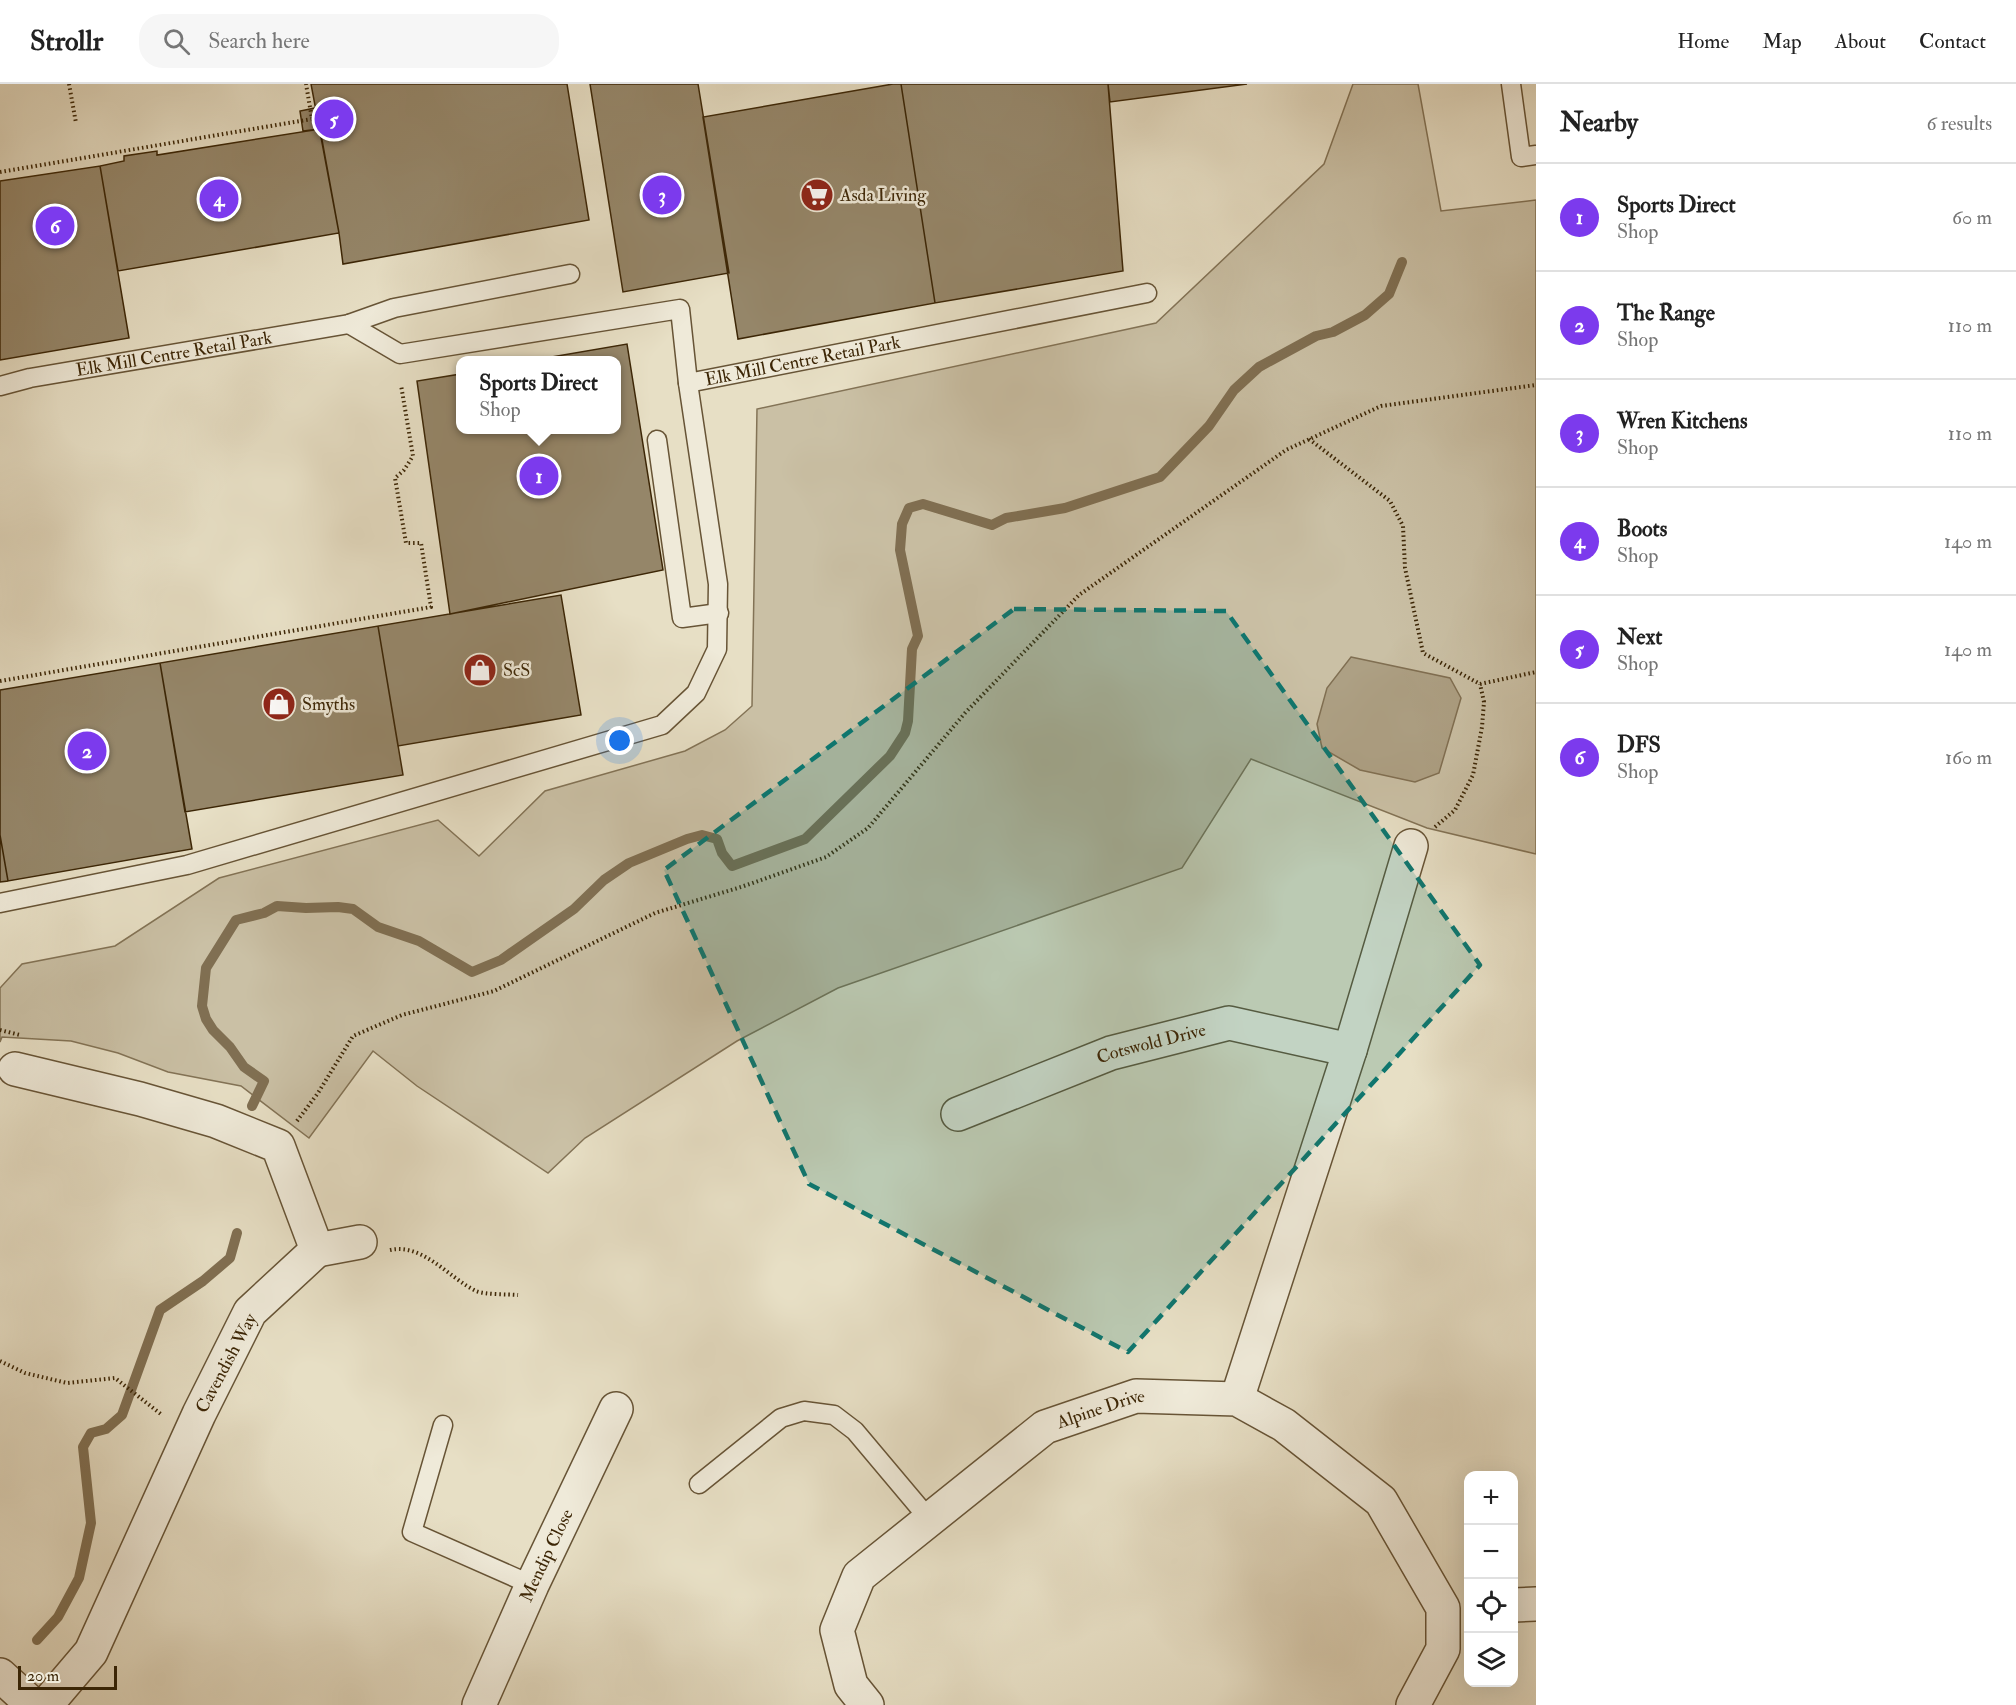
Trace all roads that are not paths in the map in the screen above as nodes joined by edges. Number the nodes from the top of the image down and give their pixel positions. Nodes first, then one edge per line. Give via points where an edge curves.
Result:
1 (1511, 84) edge
2 (1536, 155) edge
3 (570, 274) dead end
4 (1147, 293) dead end
5 (349, 324) junction
6 (688, 383) junction
7 (0, 386) edge
8 (657, 440) dead end
9 (719, 613) junction
10 (1411, 846) road end
11 (0, 903) edge
12 (1350, 1050) junction
13 (15, 1069) dead end
14 (957, 1114) dead end
15 (360, 1242) road end
16 (317, 1250) junction
17 (1238, 1400) junction
18 (616, 1409) dead end
19 (442, 1425) dead end
20 (699, 1484) dead end
21 (929, 1519) junction
22 (532, 1585) junction
23 (1536, 1604) edge
24 (1518, 1605) edge
25 (1456, 1607) edge
26 (0, 1675) edge
27 (33, 1705) edge
28 (46, 1705) edge
29 (479, 1705) edge
30 (867, 1705) edge
31 (1413, 1705) edge

1 - 2 lane via 1521,157
3 - 5 lane, Elk Mill Centre Retail Park via 394,308
4 - 6 lane, Elk Mill Centre Retail Park
5 - 6 lane, Elk Mill Centre Retail Park via 400,354 680,309
5 - 7 lane, Elk Mill Centre Retail Park
6 - 9 lane
8 - 9 lane via 682,618
9 - 11 lane via 717,649 696,693 662,725 187,865
10 - 12 street
12 - 14 street, Cotswold Drive via 1229,1023 1111,1053
12 - 17 street
13 - 16 street via 216,1120 278,1146
15 - 16 street
16 - 28 street, Cavendish Way via 250,1312 195,1422 91,1652
17 - 21 street, Alpine Drive via 1136,1396 1045,1427
17 - 25 street, Alpine Drive via 1284,1425 1381,1501
18 - 22 street, Mendip Close
19 - 22 lane via 412,1532
20 - 21 lane via 781,1418 804,1411 834,1415 855,1431
21 - 30 street, Alpine Drive via 859,1576 837,1630 850,1685
22 - 29 street, Mendip Close
23 - 24 street
25 - 31 street, Alpine Drive via 1443,1649
26 - 27 street

